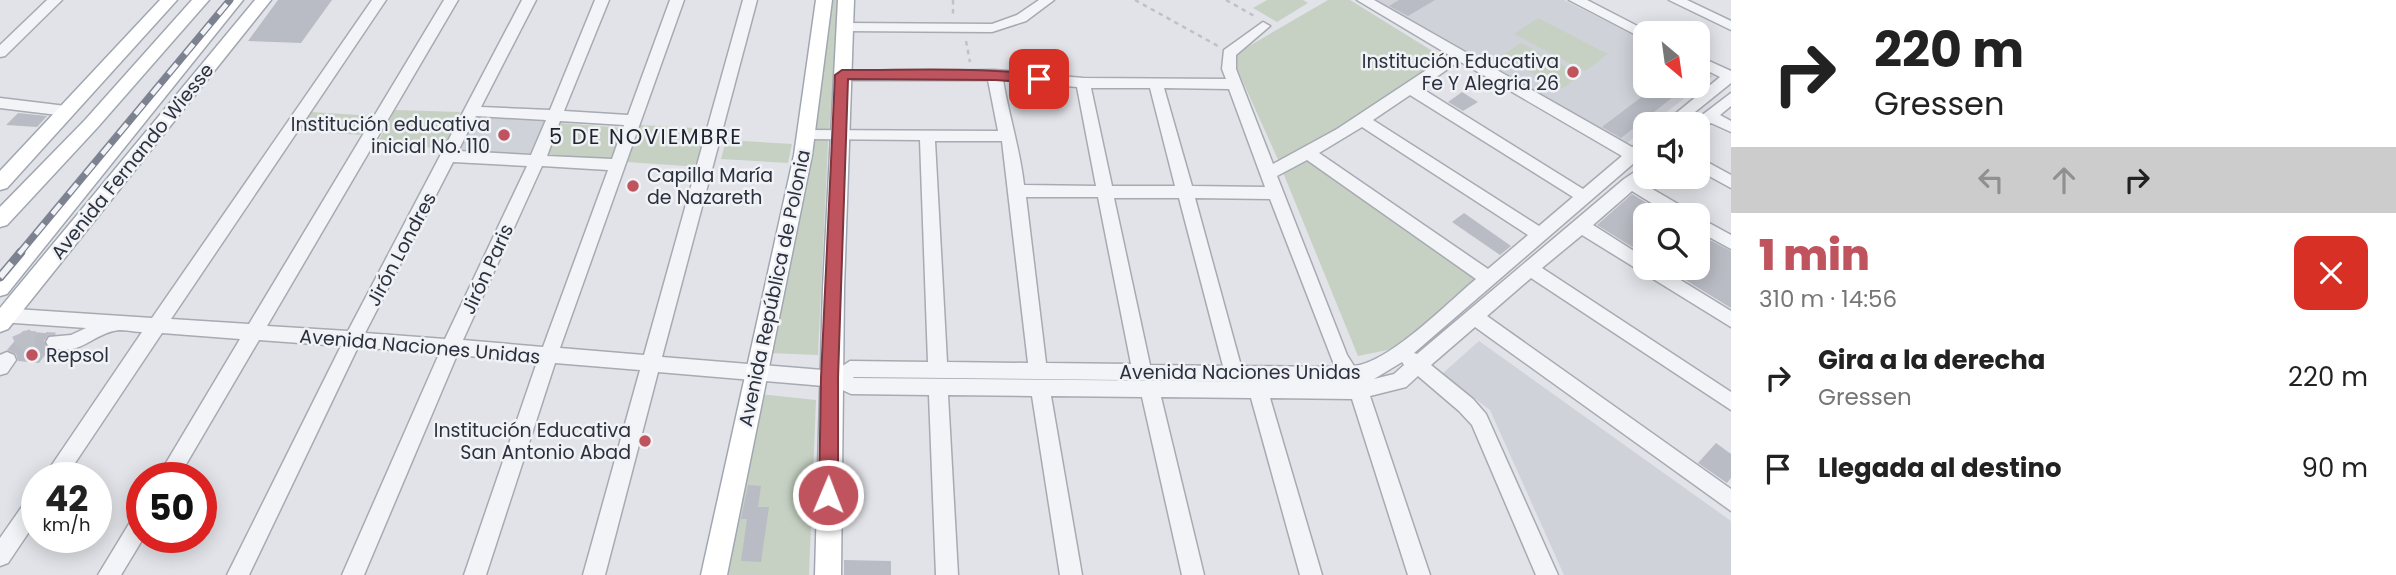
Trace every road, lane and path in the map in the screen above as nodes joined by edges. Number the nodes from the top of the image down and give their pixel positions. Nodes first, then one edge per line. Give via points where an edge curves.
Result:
1 (55, 0) edge
2 (169, 0) edge
3 (201, 0) edge
4 (235, 0) edge
5 (264, 0) edge
6 (379, 0) edge
7 (451, 0) edge
8 (528, 0) edge
9 (602, 0) edge
10 (677, 0) edge
11 (750, 0) edge
12 (824, 0) edge
13 (846, 0) edge
14 (1047, 0) edge
15 (1135, 0) edge
16 (1226, 0) edge
17 (1364, 0) edge
18 (1576, 0) edge
19 (1676, 0) edge
20 (1263, 26) joint
21 (1731, 26) edge
22 (845, 27) junction
23 (964, 27) junction
24 (1633, 28) edge
25 (0, 53) edge
26 (1228, 53) junction
27 (1458, 55) junction
28 (1710, 66) edge
29 (842, 75) junction
30 (971, 75) junction
31 (995, 75) junction
32 (1731, 76) edge
33 (1083, 83) junction
34 (1235, 84) junction
35 (1156, 85) junction
36 (1410, 88) junction
37 (1731, 98) edge
38 (0, 103) edge
39 (66, 111) junction
40 (471, 111) junction
41 (1685, 112) edge
42 (555, 115) junction
43 (1710, 116) joint
44 (634, 120) junction
45 (1363, 121) junction
46 (1731, 127) edge
47 (807, 128) junction
48 (839, 128) junction
49 (927, 135) junction
50 (1007, 136) junction
51 (1633, 150) edge
52 (1309, 154) junction
53 (450, 156) junction
54 (537, 160) junction
55 (1633, 160) edge
56 (619, 165) junction
57 (1710, 170) edge
58 (1269, 173) junction
59 (1633, 181) edge
60 (1731, 182) edge
61 (0, 183) edge
62 (1630, 183) junction
63 (1016, 191) junction
64 (1105, 192) junction
65 (1185, 193) junction
66 (1277, 193) junction
67 (1583, 196) junction
68 (1664, 203) edge
69 (0, 220) edge
70 (1581, 226) junction
71 (1710, 230) edge
72 (1538, 234) junction
73 (1731, 243) edge
74 (1633, 259) edge
75 (1530, 269) junction
76 (1488, 278) junction
77 (1667, 280) edge
78 (0, 288) edge
79 (1475, 317) junction
80 (9, 320) edge
81 (1731, 320) edge
82 (114, 324) junction
83 (155, 327) junction
84 (254, 332) junction
85 (354, 340) junction
86 (55, 342) tunnel mouth
87 (451, 348) junction
88 (1402, 352) junction
89 (549, 357) junction
90 (652, 365) junction
91 (1419, 366) junction
92 (755, 373) junction
93 (1234, 373) junction
94 (834, 379) junction
95 (938, 379) junction
96 (1039, 380) junction
97 (1146, 381) junction
98 (1352, 383) junction
99 (1258, 390) junction
100 (1731, 402) edge
101 (64, 462) edge
102 (177, 462) edge
103 (1729, 495) edge
104 (21, 525) edge
105 (126, 547) edge
106 (0, 556) edge
107 (109, 575) edge
108 (238, 575) edge
109 (353, 575) edge
110 (475, 575) edge
111 (594, 575) edge
112 (714, 575) edge
113 (828, 575) edge
114 (947, 575) edge
115 (1070, 575) edge
116 (1193, 575) edge
117 (1311, 575) edge
118 (1419, 575) edge
119 (1547, 575) edge

1 - 25 street
2 - 39 main road
3 - 69 main road
4 - 78 main road, Avenida Fernando Wiesse
5 - 80 main road, Avenida Fernando Wiesse
6 - 83 street
7 - 84 street
8 - 40 street, Jirón Londres
9 - 42 street, Jirón Paris
10 - 44 street
11 - 90 street
12 - 47 main road, Avenida República de Polonia
13 - 22 main road, Avenida República de Polonia
14 - 23 street via 1009,25
15 - 26 path
16 - 20 path
17 - 27 street
18 - 24 street
19 - 21 street
20 - 26 street
22 - 23 street
22 - 29 main road, Avenida República de Polonia
23 - 30 path
26 - 34 street
27 - 36 street
27 - 51 street
28 - 32 street
29 - 30 street
29 - 48 main road, Avenida República de Polonia
30 - 31 street
31 - 33 street
31 - 50 street
32 - 41 street
33 - 35 street
33 - 64 street
34 - 35 street
34 - 58 street
35 - 65 street
36 - 45 street
36 - 67 street
37 - 43 street
38 - 39 street
39 - 61 main road
40 - 42 street
40 - 53 street, Jirón Londres
42 - 44 street
42 - 54 street, Jirón Paris
43 - 46 street
44 - 56 street
45 - 52 street
45 - 72 street
47 - 48 main road
47 - 92 main road, Avenida República de Polonia
48 - 49 street
48 - 94 main road, Avenida República de Polonia
49 - 50 street
49 - 95 street
50 - 63 street
52 - 58 street
52 - 76 street
53 - 54 street
53 - 85 street, Jirón Londres
54 - 56 street
54 - 87 street, Jirón Paris
55 - 67 street, Avenida Naciones Unidas
56 - 89 street
57 - 60 street
58 - 66 street
59 - 62 street, Avenida Naciones Unidas
62 - 68 street
62 - 70 street, Avenida Naciones Unidas
63 - 64 street
63 - 96 street
64 - 65 street
64 - 97 street
65 - 66 street
65 - 93 street
66 - 98 street
67 - 72 street, Avenida Naciones Unidas
70 - 74 street
70 - 75 street, Avenida Naciones Unidas
71 - 73 street
72 - 76 street, Avenida Naciones Unidas
75 - 79 street, Avenida Naciones Unidas
75 - 100 street
76 - 88 street, Avenida Naciones Unidas
77 - 81 street
79 - 91 street, Avenida Naciones Unidas
79 - 103 street
80 - 82 street, Avenida Naciones Unidas
82 - 83 street, Avenida Naciones Unidas
82 - 86 street via 72,343
83 - 84 street, Avenida Naciones Unidas
83 - 101 street
84 - 85 street, Avenida Naciones Unidas
84 - 102 street
85 - 87 street, Avenida Naciones Unidas
85 - 108 street, Jirón Londres
87 - 89 street, Avenida Naciones Unidas
87 - 109 street, Jirón Paris
88 - 91 street
88 - 98 street, Avenida Naciones Unidas
89 - 90 street, Avenida Naciones Unidas
89 - 110 street
90 - 92 street, Avenida Naciones Unidas
90 - 111 street
91 - 98 street, Avenida Naciones Unidas via 1399,381
91 - 119 street via 1479,420
92 - 94 street, Avenida Naciones Unidas
92 - 112 main road, Avenida República de Polonia
93 - 97 street, Avenida Naciones Unidas
93 - 98 street, Avenida Naciones Unidas
94 - 95 street, Avenida Naciones Unidas via 851,386
94 - 113 main road, Avenida República de Polonia
95 - 96 street, Avenida Naciones Unidas
95 - 114 street
96 - 97 street, Avenida Naciones Unidas
96 - 115 street
97 - 99 street, Avenida Naciones Unidas
97 - 116 street
98 - 99 street, Avenida Naciones Unidas
98 - 118 street via 1364,404
99 - 117 street
104 - 106 street
105 - 107 street

